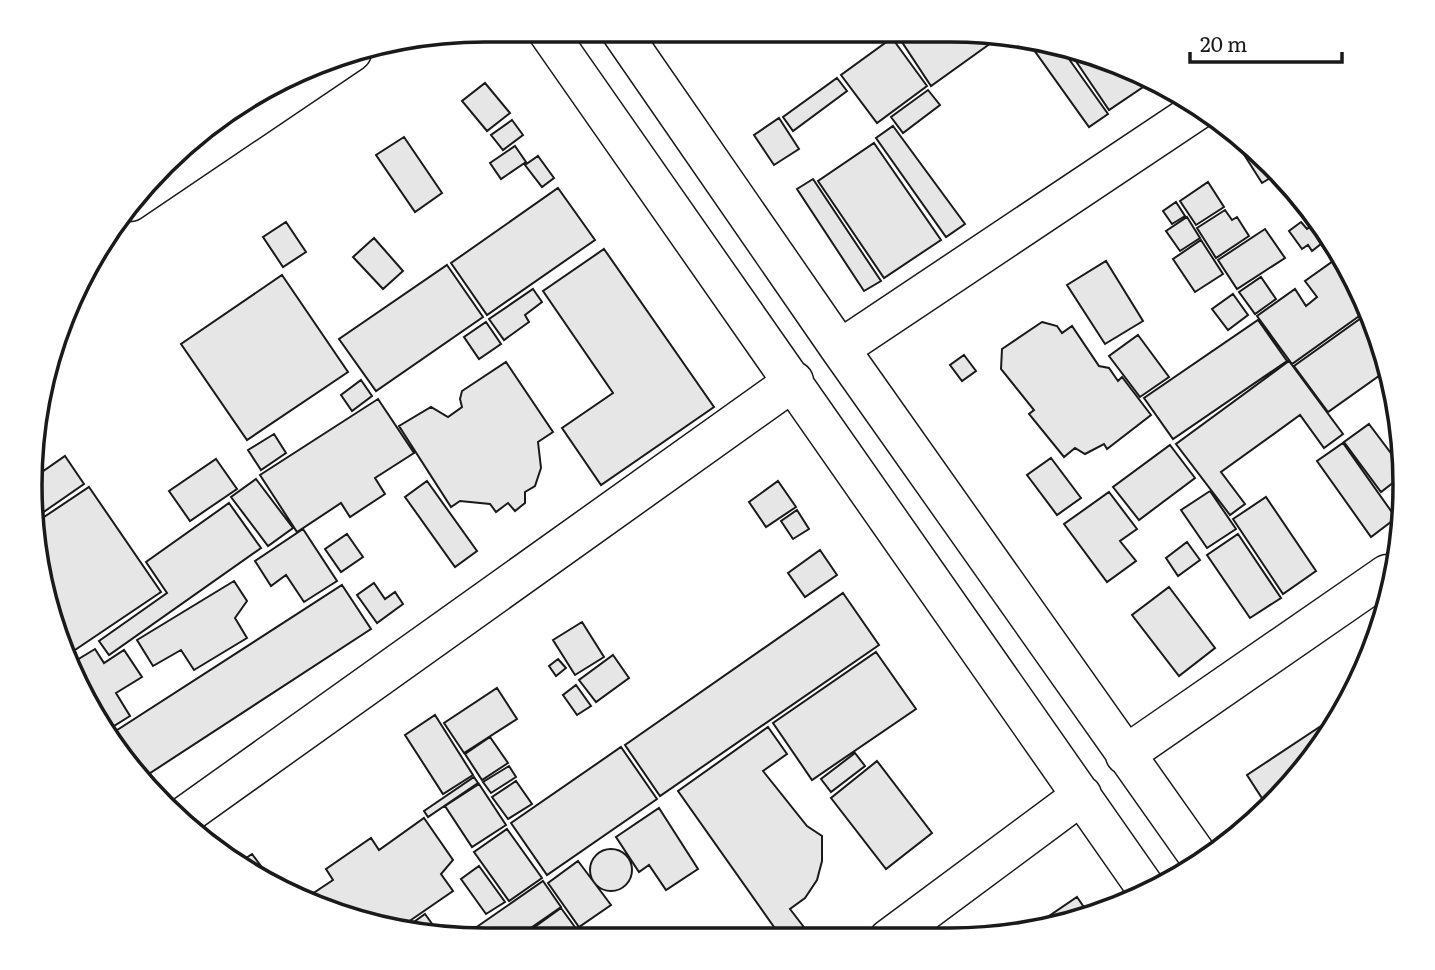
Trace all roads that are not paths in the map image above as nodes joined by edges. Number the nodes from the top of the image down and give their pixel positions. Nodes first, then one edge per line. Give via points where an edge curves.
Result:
1 (555, 42) edge
2 (628, 42) edge
3 (318, 75) edge
4 (1192, 114) edge
5 (168, 177) edge
6 (840, 349) junction
7 (794, 381) junction
8 (1383, 577) edge
9 (1125, 755) junction
10 (1082, 795) junction
11 (188, 813) edge
12 (1196, 853) edge
13 (1143, 884) edge
14 (903, 928) edge

1 - 7 street
2 - 6 street
3 - 5 street
4 - 6 street
6 - 9 street
7 - 10 street
7 - 11 street
8 - 9 street
9 - 12 street
10 - 13 street
10 - 14 street

